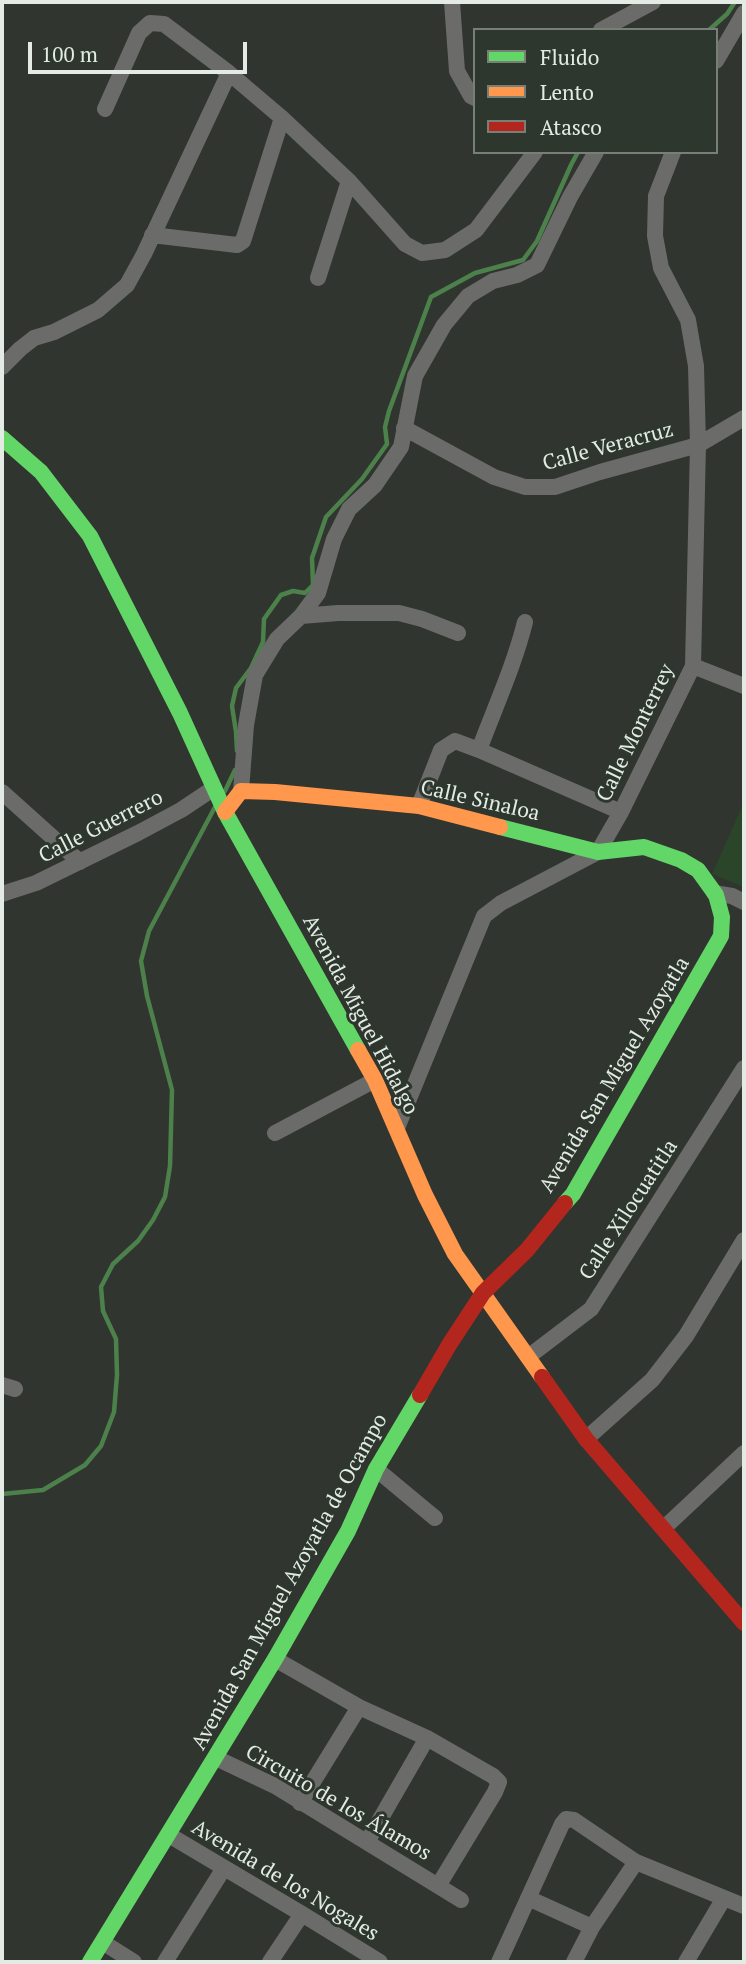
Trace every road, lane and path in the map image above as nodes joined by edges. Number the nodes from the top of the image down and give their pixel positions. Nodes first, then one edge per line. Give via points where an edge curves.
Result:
1 (452, 2) edge
2 (653, 2) edge
3 (744, 13) edge
4 (605, 28) edge
5 (719, 54) edge
6 (229, 73) junction
7 (473, 97) edge
8 (104, 108) dead end
9 (282, 118) junction
10 (533, 154) edge
11 (595, 154) edge
12 (672, 154) edge
13 (349, 181) junction
14 (152, 235) junction
15 (318, 278) dead end
16 (2, 367) edge
17 (744, 418) edge
18 (404, 428) junction
19 (2, 438) edge
20 (698, 445) junction
21 (301, 616) junction
22 (525, 622) dead end
23 (458, 633) dead end
24 (692, 666) junction
25 (744, 686) edge
26 (479, 750) junction
27 (214, 788) junction
28 (241, 791) junction
29 (2, 792) edge
30 (419, 806) junction
31 (225, 812) junction
32 (621, 813) junction
33 (598, 852) junction
34 (80, 862) junction
35 (2, 894) edge
36 (715, 894) junction
37 (744, 902) edge
38 (744, 1068) edge
39 (374, 1080) junction
40 (397, 1128) junction
41 (275, 1133) dead end
42 (744, 1240) edge
43 (483, 1293) junction
44 (528, 1357) junction
45 (586, 1439) junction
46 (744, 1453) edge
47 (376, 1469) junction
48 (435, 1518) dead end
49 (664, 1528) junction
50 (744, 1623) edge
51 (275, 1659) junction
52 (359, 1707) junction
53 (427, 1738) junction
54 (216, 1758) junction
55 (300, 1803) junction
56 (169, 1835) junction
57 (367, 1842) junction
58 (636, 1862) junction
59 (224, 1868) junction
60 (438, 1886) junction
61 (528, 1898) junction
62 (724, 1898) junction
63 (461, 1900) dead end
64 (744, 1906) edge
65 (302, 1914) junction
66 (592, 1927) junction
67 (104, 1943) junction
68 (375, 1961) edge
69 (90, 1962) edge
70 (134, 1962) edge
71 (165, 1962) edge
72 (270, 1962) edge
73 (499, 1962) edge
74 (574, 1962) edge
75 (686, 1962) edge

1 - 7 street via 457,71
2 - 4 street
3 - 5 street
6 - 8 street via 164,24 150,23 139,33
6 - 9 street
6 - 14 street
9 - 13 street
9 - 14 street via 243,241 237,245
10 - 13 street via 476,230 445,250 422,253 405,244
11 - 18 street via 537,265 468,296 444,325 415,376
12 - 20 street, Calle Monterrey via 656,196 655,236 661,268 688,320 696,366
13 - 15 street
14 - 16 street via 127,285 98,310 34,338
17 - 20 street, Calle Veracruz
18 - 20 street, Calle Veracruz via 494,477 525,487 555,487
18 - 21 street via 392,463 349,509 334,539 318,593
19 - 27 street, Avenida Miguel Hidalgo via 41,472 90,536
20 - 24 street, Calle Monterrey
21 - 23 street via 399,613
21 - 28 street via 277,639 255,675
22 - 26 street
24 - 25 street
24 - 32 street, Calle Monterrey
26 - 30 street via 455,741 441,750
26 - 32 street
27 - 31 street, Avenida Miguel Hidalgo
27 - 34 street, Calle Guerrero
28 - 30 street, Calle Sinaloa
28 - 31 street
29 - 34 street
30 - 33 street, Calle Sinaloa
31 - 39 street, Avenida Miguel Hidalgo
32 - 33 street, Calle Monterrey
33 - 36 street, Calle Sinaloa via 645,847 698,870
33 - 40 street via 484,916
34 - 35 street, Calle Guerrero
36 - 37 street
36 - 43 street, Avenida San Miguel Azoyatla via 722,917 721,936 573,1194 527,1250
38 - 44 street, Calle Xilocuatitla via 591,1308
39 - 40 street, Avenida Miguel Hidalgo
39 - 41 street
40 - 43 street, Avenida Miguel Hidalgo via 449,1242
42 - 45 street via 686,1336 652,1380
43 - 44 street, Avenida Miguel Hidalgo
43 - 47 street, Avenida San Miguel Azoyatla de Ocampo
44 - 45 street, Avenida Miguel Hidalgo
45 - 49 street, Avenida Miguel Hidalgo
46 - 49 street
47 - 48 street
47 - 51 street, Avenida San Miguel Azoyatla de Ocampo via 348,1531
49 - 50 street, Avenida Miguel Hidalgo
51 - 52 street
51 - 54 street, Avenida San Miguel Azoyatla de Ocampo
52 - 53 street
52 - 55 street
53 - 57 street
53 - 60 street via 499,1782
54 - 55 street, Circuito de los Álamos
54 - 56 street, Avenida San Miguel Azoyatla de Ocampo
55 - 57 street, Circuito de los Álamos
56 - 59 street, Avenida de los Nogales
56 - 67 street, Avenida San Miguel Azoyatla de Ocampo
57 - 60 street, Circuito de los Álamos
58 - 61 street via 566,1819
58 - 62 street
58 - 66 street
59 - 65 street, Avenida de los Nogales
59 - 71 street
60 - 63 street, Circuito de los Álamos
61 - 66 street
61 - 73 street
62 - 64 street
62 - 75 street
65 - 68 street, Avenida de los Nogales
65 - 72 street
66 - 74 street
67 - 69 street, Avenida San Miguel Azoyatla de Ocampo
67 - 70 street

